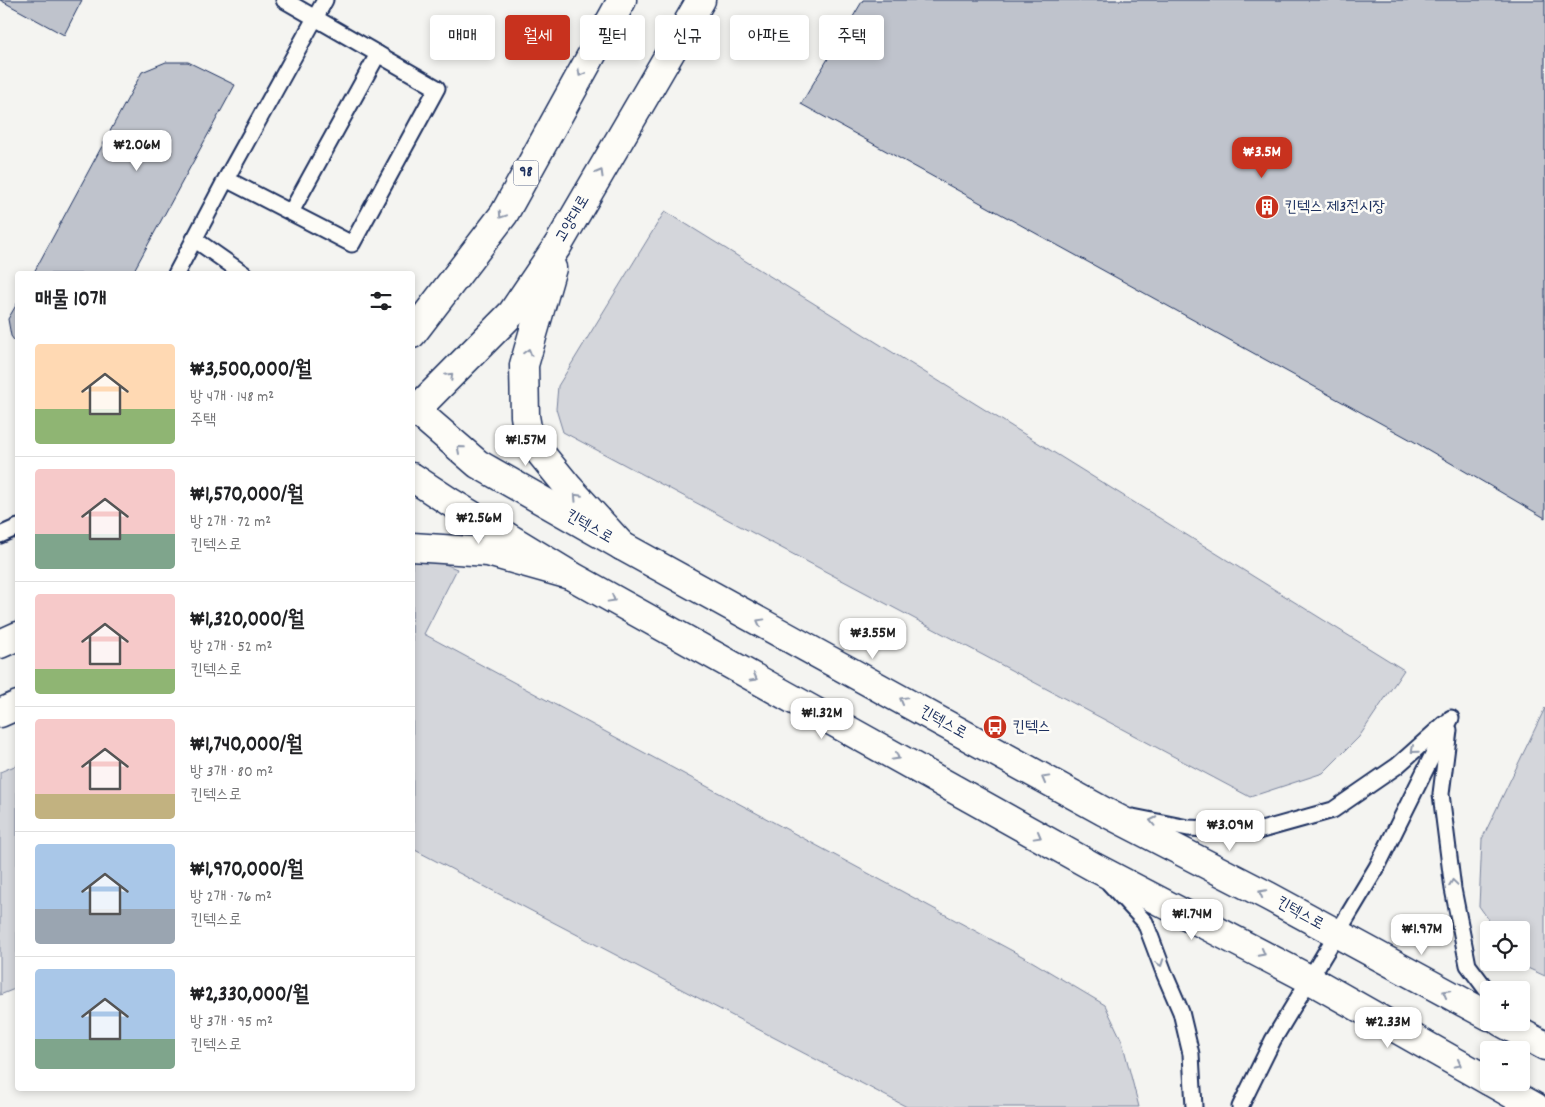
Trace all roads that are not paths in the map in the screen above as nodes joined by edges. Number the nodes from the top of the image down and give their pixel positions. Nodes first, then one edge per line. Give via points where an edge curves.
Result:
1 (284, 0) edge
2 (325, 0) edge
3 (622, 0) edge
4 (701, 0) edge
5 (316, 18) junction
6 (378, 54) junction
7 (226, 179) junction
8 (291, 212) junction
9 (194, 239) junction
10 (558, 245) junction
11 (178, 271) edge
12 (240, 271) edge
13 (415, 330) edge
14 (415, 409) edge
15 (415, 411) edge
16 (415, 479) edge
17 (15, 528) edge
18 (0, 536) edge
19 (622, 546) junction
20 (415, 547) edge
21 (570, 575) junction
22 (15, 637) edge
23 (0, 644) edge
24 (15, 706) edge
25 (0, 713) edge
26 (1451, 718) junction
27 (1103, 811) junction
28 (1094, 867) junction
29 (1336, 933) junction
30 (1309, 979) junction
31 (1480, 982) edge
32 (1480, 1011) edge
33 (1519, 1031) edge
34 (1545, 1046) edge
35 (1480, 1076) edge
36 (1506, 1091) edge
37 (1194, 1107) edge
38 (1240, 1107) edge
39 (1535, 1107) edge

1 - 5 lane
2 - 5 lane
3 -> 13 main road, 98 via 504,214
10 -> 4 main road, 고양대로
5 - 6 lane
5 - 7 lane
6 - 8 lane
6 - 8 lane via 437,88 352,244
7 - 8 lane
7 - 9 lane
9 - 11 lane
9 - 12 lane
14 -> 10 main road, 고양대로 via 512,314
19 -> 10 main road via 533,444 527,428 524,364
19 -> 15 main road, 킨텍스로 via 478,464
16 - 21 main road
17 - 18 lane
27 -> 19 main road, 킨텍스로
20 - 21 main road via 488,552
21 -> 28 main road
22 - 23 main road
24 - 25 main road
26 -> 27 lane via 1397,766 1333,810 1258,831 1188,828
26 - 29 lane via 1377,868
31 -> 26 lane via 1468,965 1453,889 1441,794
29 -> 27 main road, 킨텍스로
28 -> 30 main road
28 -> 37 lane via 1145,922 1181,1012 1191,1054
29 - 30 lane
32 -> 29 main road, 킨텍스로
30 -> 35 main road
30 - 38 lane via 1273,1040
33 - 34 main road
36 - 39 main road

